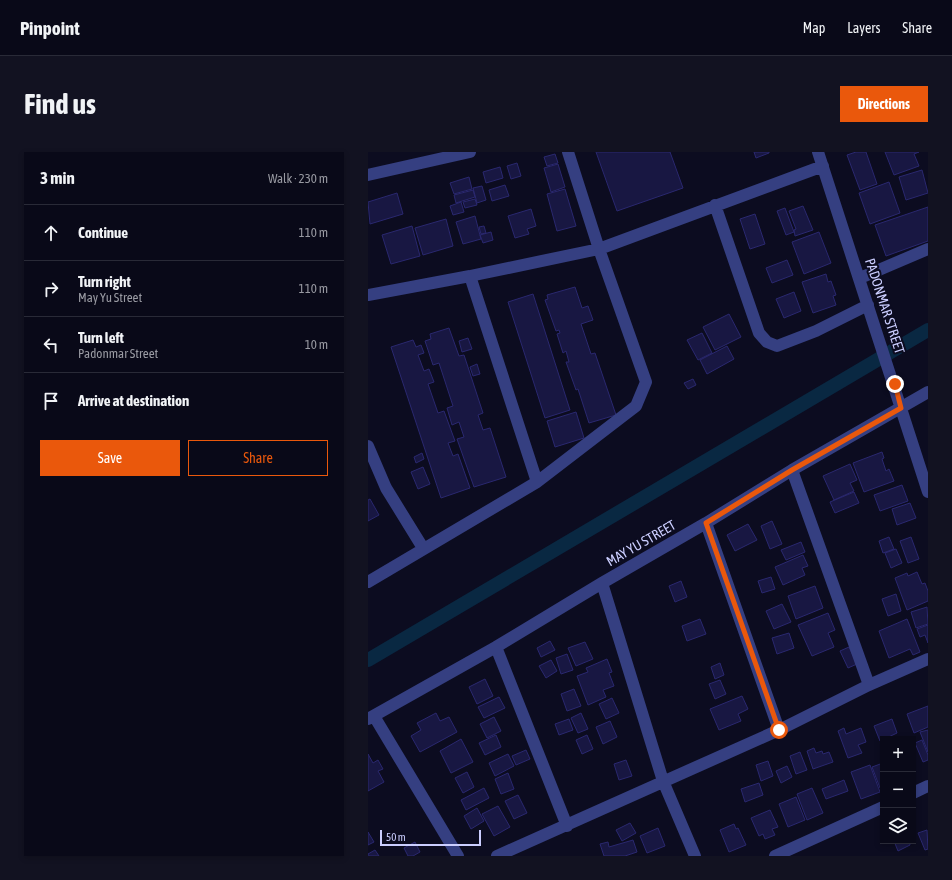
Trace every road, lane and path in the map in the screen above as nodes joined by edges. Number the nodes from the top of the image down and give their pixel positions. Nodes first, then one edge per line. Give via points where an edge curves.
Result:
1 (470, 152) edge
2 (568, 152) edge
3 (818, 152) edge
4 (428, 157) edge
5 (823, 166) junction
6 (368, 175) edge
7 (715, 204) junction
8 (599, 249) junction
9 (928, 249) edge
10 (470, 276) junction
11 (860, 278) junction
12 (368, 295) edge
13 (868, 305) junction
14 (928, 392) edge
15 (901, 408) junction
16 (368, 446) edge
17 (792, 470) junction
18 (537, 482) junction
19 (928, 492) edge
20 (706, 523) junction
21 (424, 548) junction
22 (368, 582) edge
23 (602, 583) junction
24 (496, 646) junction
25 (928, 659) edge
26 (869, 685) junction
27 (371, 718) edge
28 (779, 730) junction
29 (663, 781) junction
30 (928, 786) edge
31 (916, 792) edge
32 (881, 808) edge
33 (567, 826) junction
34 (458, 856) edge
35 (497, 856) edge
36 (695, 856) edge
37 (775, 856) edge

1 - 4 street
2 - 8 street
3 - 5 street, PADONMAR STREET
4 - 6 street
5 - 7 street
5 - 11 street, PADONMAR STREET
7 - 8 street
7 - 13 street via 760,333 767,342 777,346 816,331
8 - 10 street
8 - 18 street via 646,382 636,406
9 - 11 street
10 - 12 street
10 - 18 street
11 - 13 street, PADONMAR STREET
13 - 15 street, PADONMAR STREET
14 - 15 street, MAY YU STREET
15 - 17 street, MAY YU STREET
15 - 19 street, PADONMAR STREET
16 - 21 street via 386,488
17 - 20 street, MAY YU STREET
17 - 26 street
18 - 21 street
20 - 23 street, MAY YU STREET
20 - 28 street
21 - 22 street
23 - 24 street, MAY YU STREET
23 - 29 street
24 - 27 street, MAY YU STREET
24 - 33 street
25 - 26 street
26 - 28 street
27 - 34 street
28 - 29 street
29 - 33 street
29 - 36 street
30 - 31 street
32 - 37 street
33 - 35 street

